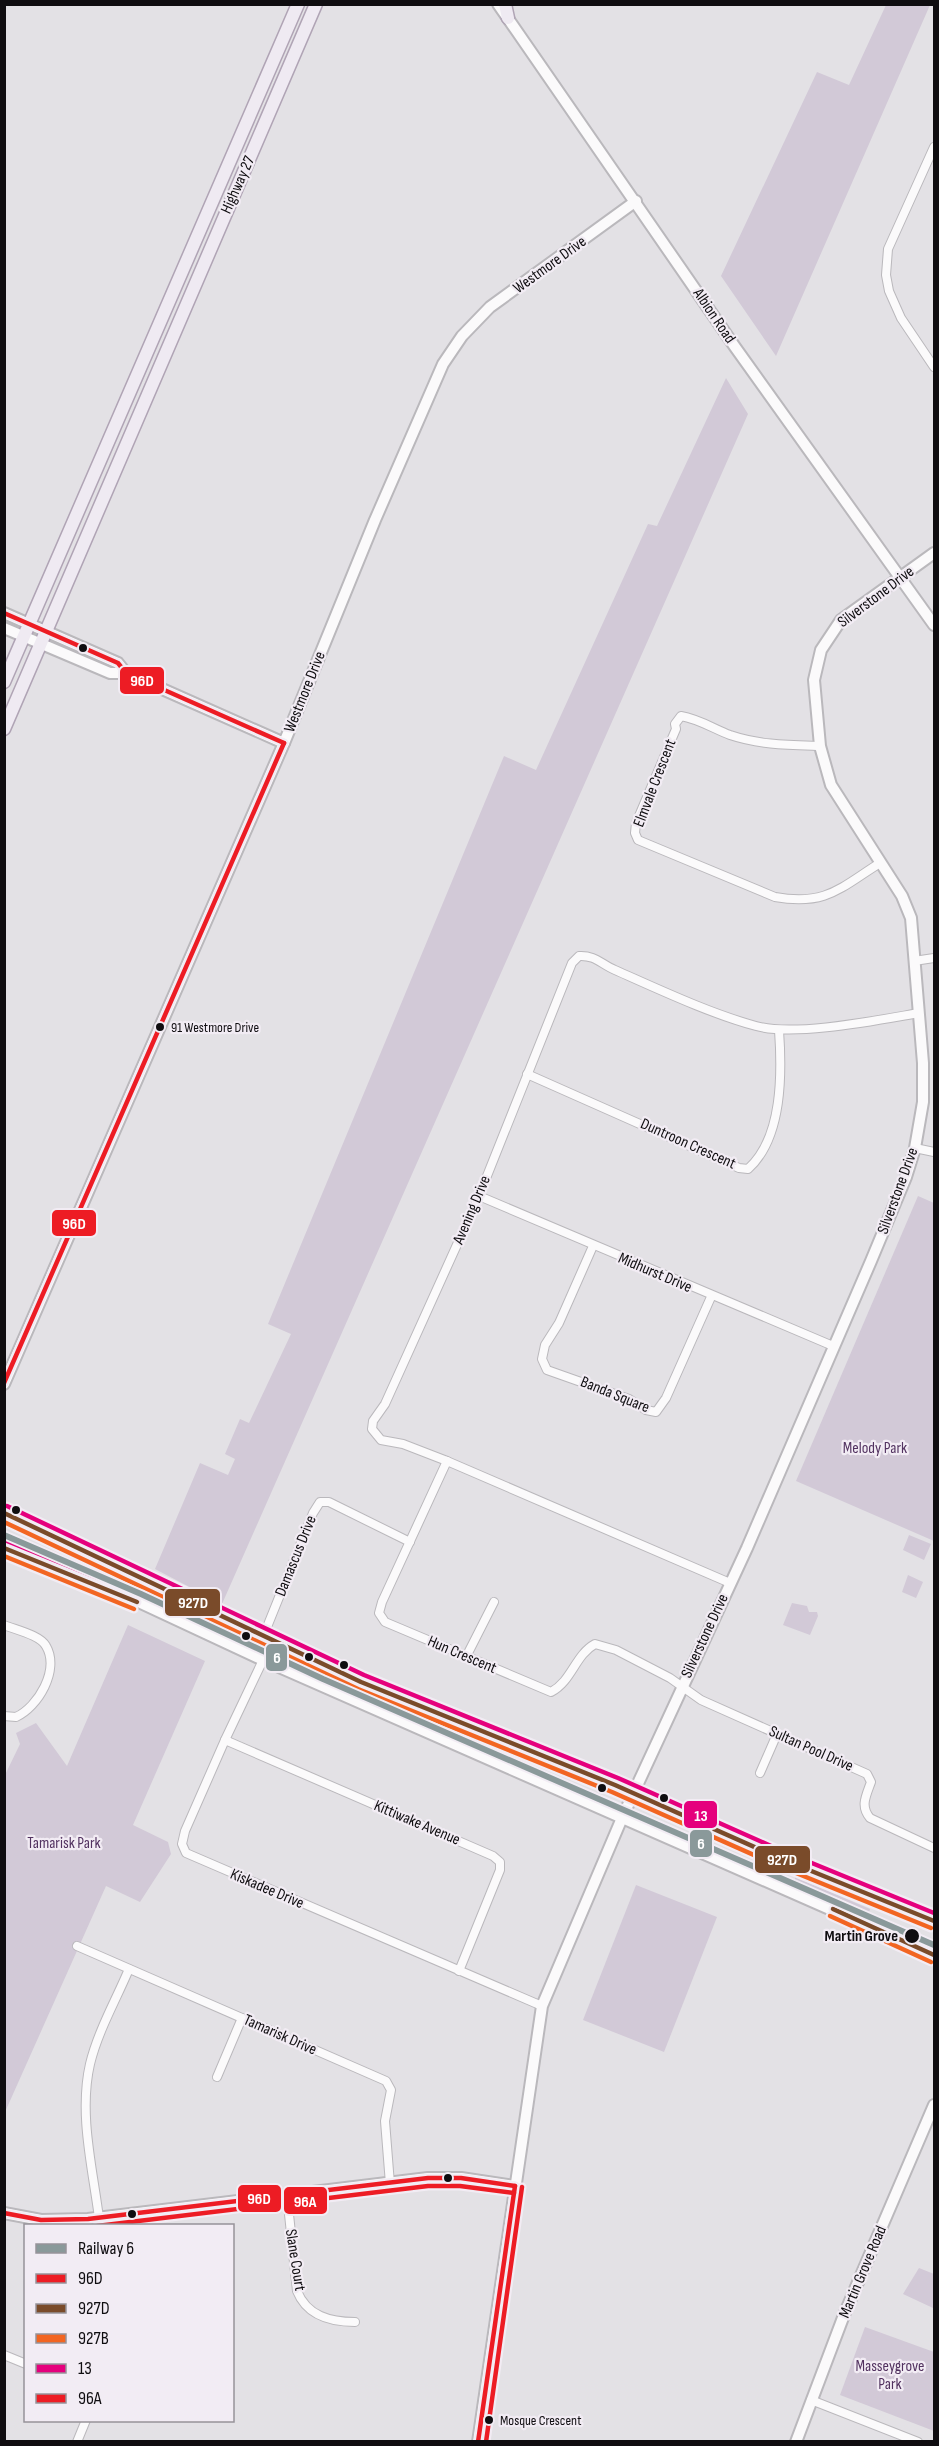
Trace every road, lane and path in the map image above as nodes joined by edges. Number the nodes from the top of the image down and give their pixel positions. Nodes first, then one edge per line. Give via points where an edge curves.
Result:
1 (298, 4) edge
2 (316, 4) edge
3 (498, 4) edge
4 (506, 4) edge
5 (508, 18) junction
6 (934, 147) edge
7 (636, 201) junction
8 (934, 367) edge
9 (934, 553) edge
10 (900, 577) junction
11 (4, 613) edge
12 (30, 624) junction
13 (934, 625) edge
14 (4, 628) edge
15 (24, 635) junction
16 (44, 638) junction
17 (4, 682) edge
18 (4, 729) edge
19 (284, 743) junction
20 (820, 746) junction
21 (880, 863) junction
22 (934, 958) edge
23 (914, 961) junction
24 (919, 1013) junction
25 (779, 1030) junction
26 (527, 1074) junction
27 (915, 1148) junction
28 (934, 1152) edge
29 (479, 1196) junction
30 (593, 1246) junction
31 (711, 1297) junction
32 (833, 1346) junction
33 (4, 1384) edge
34 (447, 1461) junction
35 (4, 1513) edge
36 (410, 1542) junction
37 (4, 1548) edge
38 (730, 1583) junction
39 (494, 1602) dead end
40 (4, 1625) edge
41 (263, 1637) junction
42 (466, 1657) junction
43 (263, 1660) junction
44 (682, 1686) junction
45 (4, 1716) edge
46 (777, 1734) junction
47 (225, 1740) junction
48 (760, 1773) dead end
49 (633, 1794) junction
50 (622, 1818) junction
51 (934, 1848) edge
52 (934, 1921) edge
53 (77, 1946) dead end
54 (934, 1955) edge
55 (129, 1969) junction
56 (459, 1971) junction
57 (542, 2006) junction
58 (242, 2018) junction
59 (217, 2077) dead end
60 (934, 2105) edge
61 (390, 2184) junction
62 (515, 2186) junction
63 (287, 2195) junction
64 (4, 2213) edge
65 (100, 2222) edge
66 (355, 2322) dead end
67 (4, 2355) edge
68 (24, 2363) edge
69 (812, 2400) junction
70 (86, 2422) edge
71 (76, 2442) edge
72 (478, 2442) edge
73 (796, 2442) edge
74 (918, 2442) edge

1 - 12 main road, Highway 27
2 - 16 main road, Highway 27
3 - 5 street, Albion Road
4 - 5 main road
5 - 7 street, Albion Road
6 - 8 street via 888,249 886,275 901,318
7 - 10 street, Albion Road
7 - 19 street, Westmore Drive via 490,307 462,336 443,364
9 - 10 street, Silverstone Drive
10 - 13 street, Albion Road
10 - 20 street, Silverstone Drive via 841,621 821,650 814,680
11 - 12 street
12 - 15 main road, Highway 27
12 - 16 street
14 - 15 street
15 - 16 street
15 - 17 main road, Highway 27
16 - 18 main road, Highway 27
16 - 19 street via 118,663 126,673
19 - 33 street, Westmore Drive
20 - 21 street, Silverstone Drive via 831,785
20 - 21 street, Elmvale Crescent via 770,745 681,716 636,823 638,840 775,897 794,900 838,892
21 - 23 street, Silverstone Drive via 907,906
22 - 23 street
23 - 24 street, Silverstone Drive
24 - 25 street, Avening Drive
24 - 27 street, Silverstone Drive via 923,1102
25 - 26 street, Avening Drive via 720,1013 613,969 591,955 579,956 572,963
25 - 26 street, Duntroon Crescent via 782,1079 778,1106 757,1161 748,1168 739,1168
26 - 29 street, Avening Drive
27 - 28 street
27 - 32 street, Silverstone Drive
29 - 30 street, Midhurst Drive
29 - 34 street, Avening Drive via 372,1429 381,1440
30 - 31 street, Midhurst Drive
30 - 31 street, Banda Square via 545,1345 542,1359 548,1370 656,1412
31 - 32 street, Midhurst Drive
32 - 38 street, Silverstone Drive
34 - 36 street, Hun Crescent
34 - 38 street, Avening Drive
35 - 41 street
36 - 41 street, Damascus Drive via 328,1502 320,1502
36 - 42 street, Hun Crescent via 379,1613 385,1622
37 - 43 street via 130,1598
38 - 44 street, Silverstone Drive
39 - 42 street
40 - 45 street via 46,1645 50,1666 35,1702 16,1718
41 - 49 street
42 - 44 street, Hun Crescent via 551,1692 562,1687 587,1648 595,1644 616,1650
43 - 47 street, Kiskadee Drive
43 - 50 street
44 - 46 street, Sultan Pool Drive via 701,1700
44 - 49 street, Silverstone Drive
46 - 48 street
46 - 51 street, Sultan Pool Drive via 867,1774 871,1782 864,1812
47 - 56 street, Kittiwake Avenue via 494,1856 500,1862 500,1870
47 - 56 street, Kiskadee Drive via 185,1831 182,1844 186,1853
49 - 50 street, Silverstone Drive
49 - 52 street
50 - 54 street
50 - 57 street, Silverstone Drive
53 - 55 street, Tamarisk Drive
55 - 58 street, Tamarisk Drive
55 - 65 street via 97,2043 87,2086 87,2132
56 - 57 street, Kiskadee Drive
57 - 62 street, Silverstone Drive
58 - 59 street
58 - 61 street, Tamarisk Drive via 386,2081 391,2090 385,2121
60 - 69 street, Martin Grove Road
61 - 62 street via 442,2177
61 - 63 street
62 - 72 street, Silverstone Drive
63 - 65 street
63 - 66 street, Slane Court via 297,2291 302,2302 322,2317
64 - 65 street via 40,2220
67 - 68 street
69 - 73 street, Martin Grove Road
69 - 74 street
70 - 71 street

